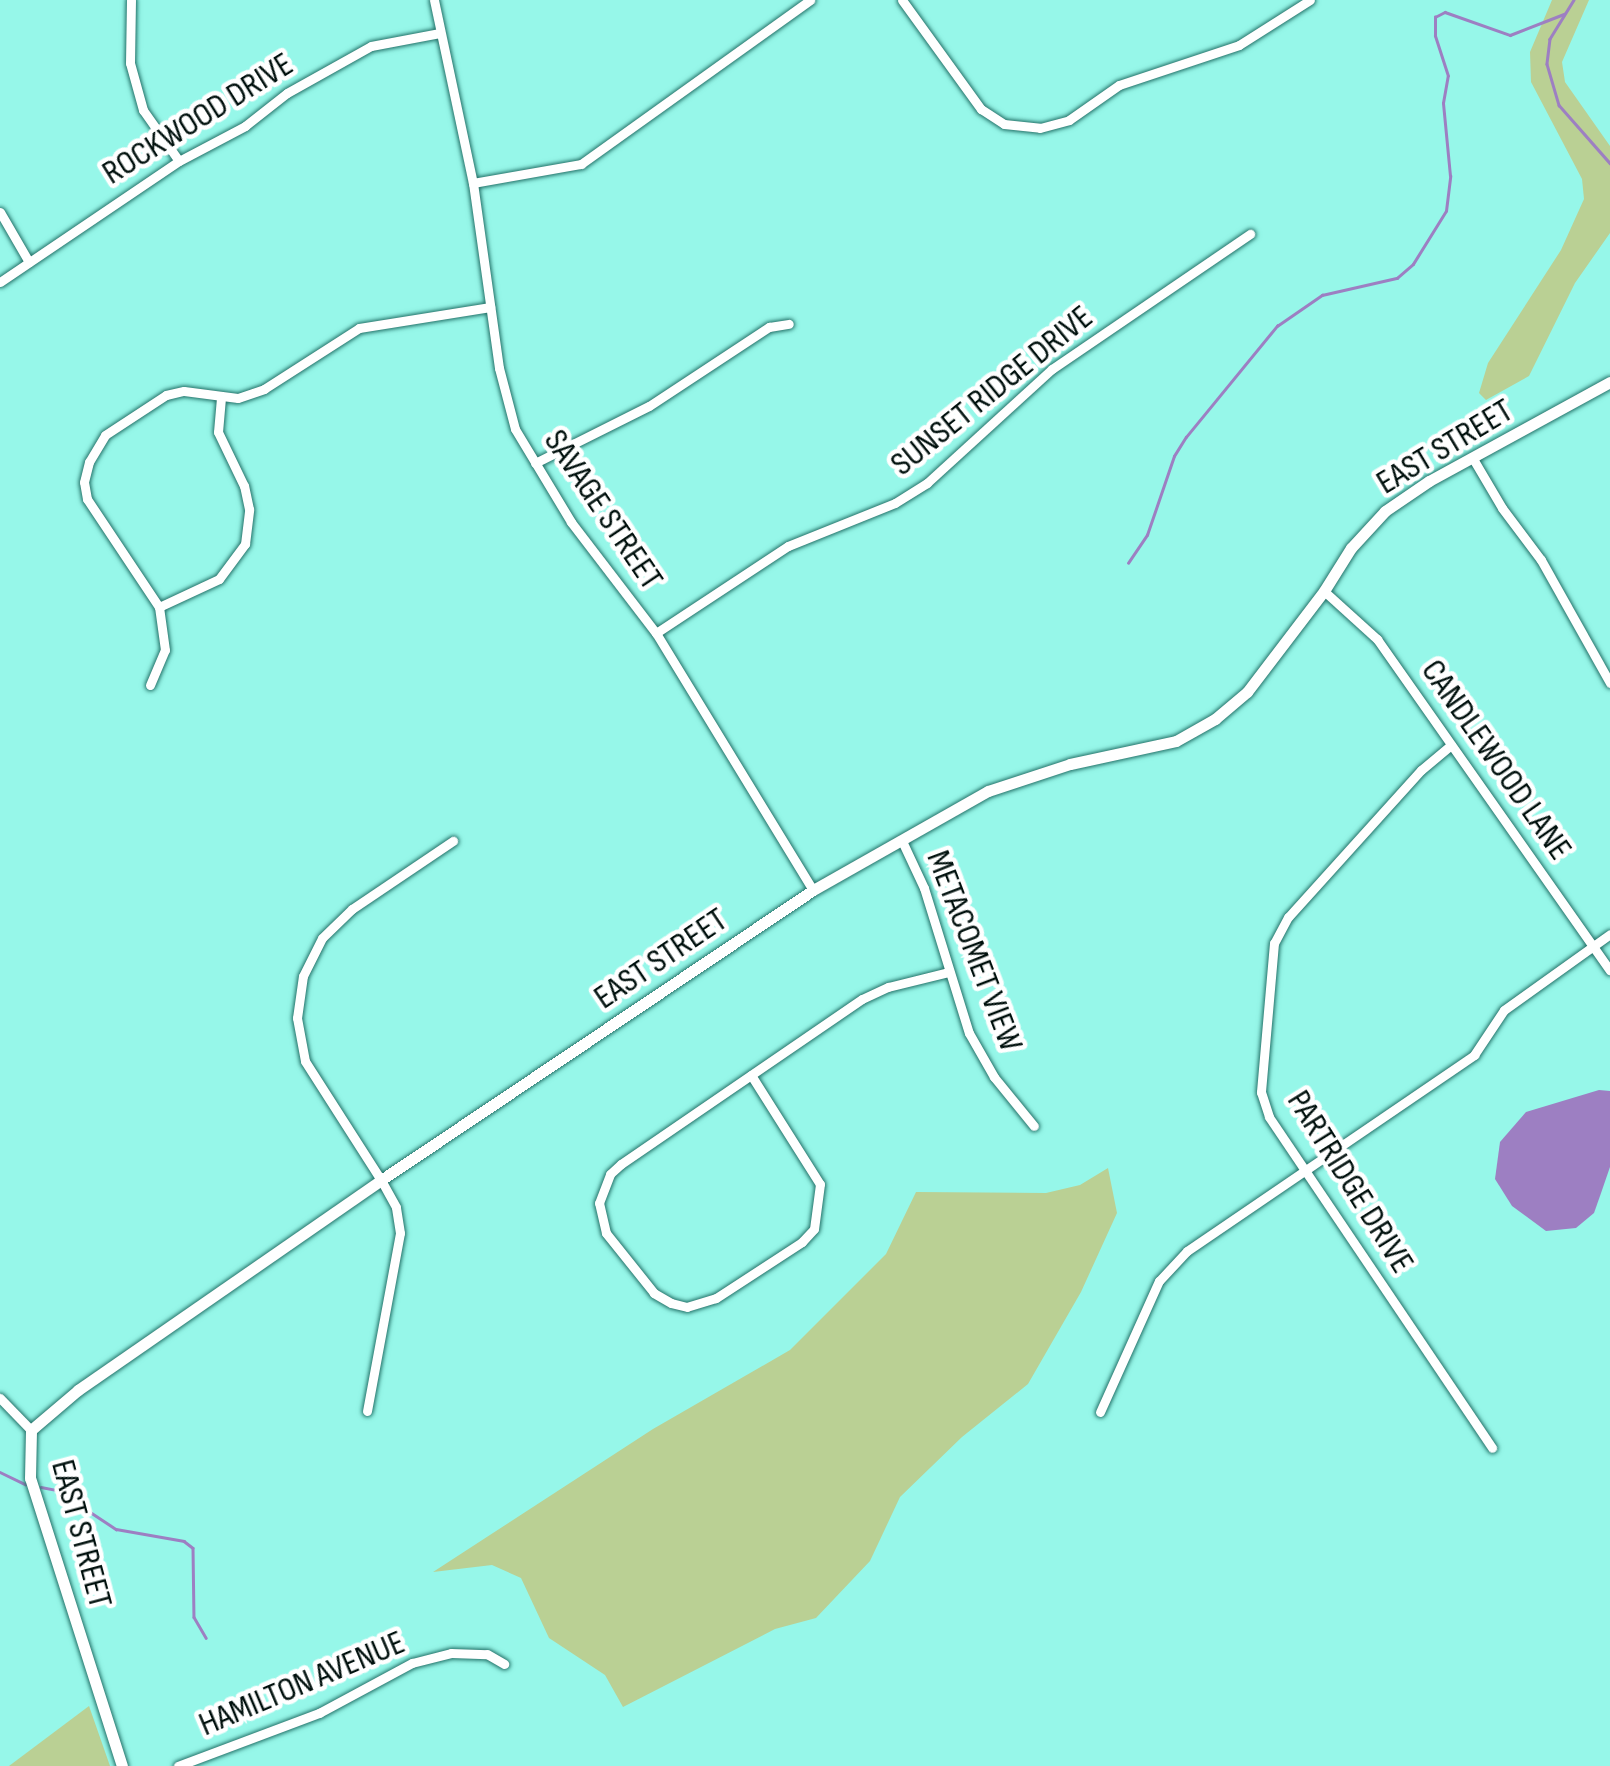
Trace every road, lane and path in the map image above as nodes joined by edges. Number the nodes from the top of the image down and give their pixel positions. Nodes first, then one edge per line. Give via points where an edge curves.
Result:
1 (130, 0) edge
2 (434, 0) edge
3 (810, 0) edge
4 (902, 0) edge
5 (1310, 0) edge
6 (440, 32) junction
7 (179, 161) junction
8 (473, 184) junction
9 (0, 212) edge
10 (1250, 234) dead end
11 (29, 262) junction
12 (0, 282) edge
13 (490, 307) junction
14 (790, 324) dead end
15 (1610, 382) edge
16 (221, 396) junction
17 (1472, 457) junction
18 (535, 463) junction
19 (1324, 591) junction
20 (159, 608) junction
21 (656, 634) junction
22 (1610, 683) edge
23 (150, 686) dead end
24 (1451, 745) junction
25 (453, 841) dead end
26 (902, 841) junction
27 (813, 890) junction
28 (1610, 934) edge
29 (1593, 946) junction
30 (1610, 970) edge
31 (950, 972) junction
32 (751, 1075) junction
33 (1034, 1126) dead end
34 (1303, 1169) junction
35 (381, 1180) junction
36 (0, 1398) edge
37 (367, 1411) dead end
38 (1100, 1412) dead end
39 (31, 1430) junction
40 (1492, 1448) dead end
41 (504, 1664) dead end
42 (122, 1766) edge
43 (178, 1766) edge

1 - 7 street via 130,62 143,110
2 - 6 street, SAVAGE STREET
3 - 8 street via 581,164
4 - 5 street via 982,109 1004,124 1040,128 1068,120 1119,84 1239,45
6 - 7 street, ROCKWOOD DRIVE via 370,46
6 - 8 street, SAVAGE STREET
7 - 11 street, ROCKWOOD DRIVE
8 - 13 street, SAVAGE STREET
9 - 11 street
10 - 21 street, SUNSET RIDGE DRIVE via 1052,370 928,483 895,504 788,546
11 - 12 street, ROCKWOOD DRIVE
13 - 16 street via 359,328 264,390
13 - 18 street, SAVAGE STREET via 514,429
14 - 18 street via 769,327 649,406
15 - 17 street, EAST STREET
16 - 20 street via 218,432 249,510 245,544 219,579
16 - 20 street via 166,394 105,435 89,462 84,482 94,513
17 - 19 street, EAST STREET via 1385,511
17 - 22 street via 1541,560
18 - 21 street, SAVAGE STREET
19 - 24 street, CANDLEWOOD LANE via 1377,639
19 - 26 street, EAST STREET via 1247,692 1215,719 1176,742 1070,764 988,791
20 - 23 street via 164,650
21 - 27 street, SAVAGE STREET
24 - 29 street, CANDLEWOOD LANE
24 - 34 street, PARTRIDGE DRIVE via 1288,917 1274,943 1260,1092 1268,1117
25 - 35 street via 352,909 322,938 303,976 296,1018 304,1061
26 - 27 street, EAST STREET
26 - 31 street, METACOMET VIEW
27 - 35 street, EAST STREET
28 - 29 street
29 - 30 street, CANDLEWOOD LANE
29 - 34 street via 1504,1010 1474,1055
31 - 32 street via 876,992
31 - 33 street, METACOMET VIEW via 975,1044
32 - 32 street via 621,1164 604,1188 599,1204 606,1233 654,1293 671,1303 687,1307 716,1298 814,1229 820,1184
34 - 38 street via 1187,1250 1159,1281
34 - 40 street, PARTRIDGE DRIVE
35 - 37 street via 400,1232
35 - 39 street, EAST STREET via 78,1390
36 - 39 street
39 - 42 street, EAST STREET via 30,1478
41 - 43 street, HAMILTON AVENUE via 488,1654 451,1653 412,1664 320,1713

